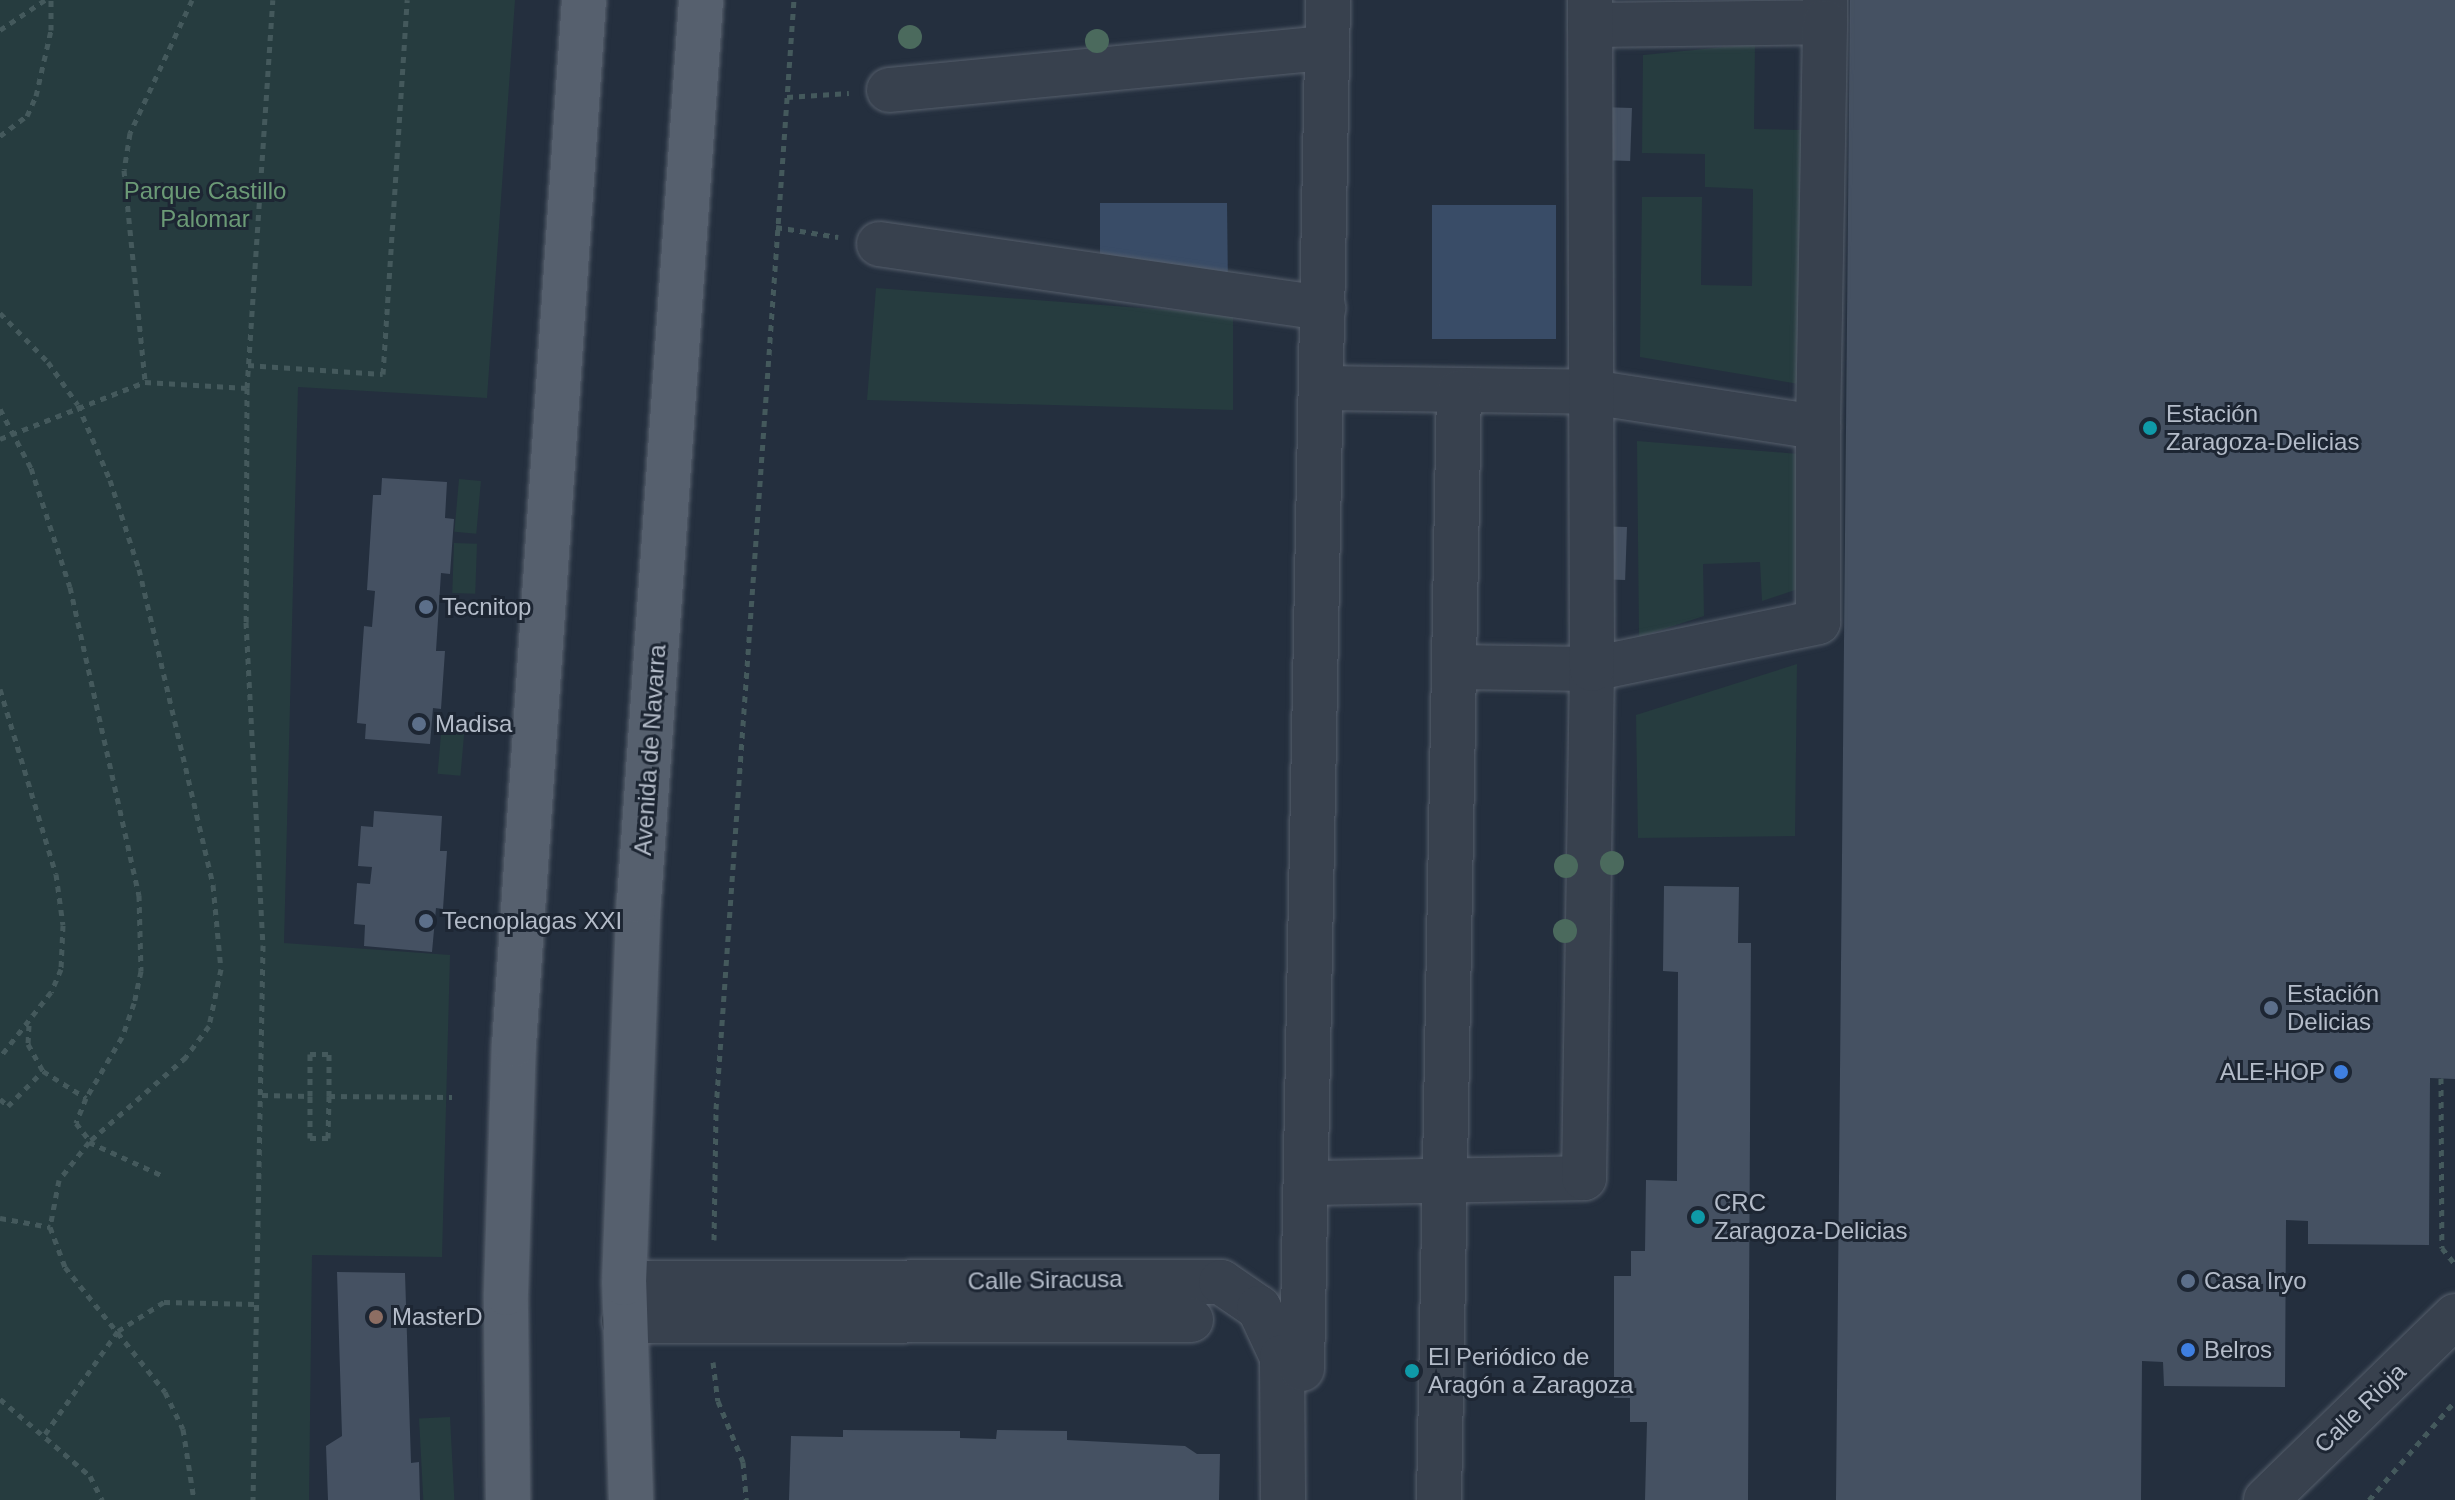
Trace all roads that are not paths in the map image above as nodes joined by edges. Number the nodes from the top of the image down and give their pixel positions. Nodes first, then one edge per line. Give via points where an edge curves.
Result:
1 (584, 0) edge
2 (701, 0) edge
3 (1328, 0) edge
4 (1825, 11) edge
5 (1590, 12) edge
6 (1327, 48) junction
7 (889, 90) road end
8 (879, 244) road end
9 (1323, 308) junction
10 (1321, 388) junction
11 (1459, 392) junction
12 (1591, 392) junction
13 (1818, 427) junction
14 (1454, 667) junction
15 (1592, 669) junction
16 (1445, 1181) junction
17 (1307, 1183) junction
18 (624, 1302) junction
19 (2455, 1316) edge
20 (1191, 1320) dead end
21 (1302, 1369) dead end
22 (508, 1500) edge
23 (631, 1500) edge
24 (1283, 1500) edge
25 (1439, 1500) edge
26 (2266, 1500) edge

1 - 22 main road via 514,1045 506,1293
2 - 18 main road, Avenida de Navarra via 639,901
3 - 6 street
4 - 5 street
4 - 13 street
5 - 12 street
6 - 7 street
6 - 9 street
8 - 9 street
9 - 10 street
10 - 11 street
10 - 17 street
11 - 12 street
11 - 14 street
12 - 13 street
12 - 15 street
13 - 15 street via 1818,622
14 - 15 street
14 - 16 street
15 - 16 street via 1584,1178
16 - 17 street
16 - 25 street
17 - 21 street
18 - 20 street
18 - 23 main road, Avenida de Navarra
18 - 24 street, Calle Siracusa via 1221,1282 1259,1308 1282,1357
19 - 26 street, Calle Rioja, bridge

